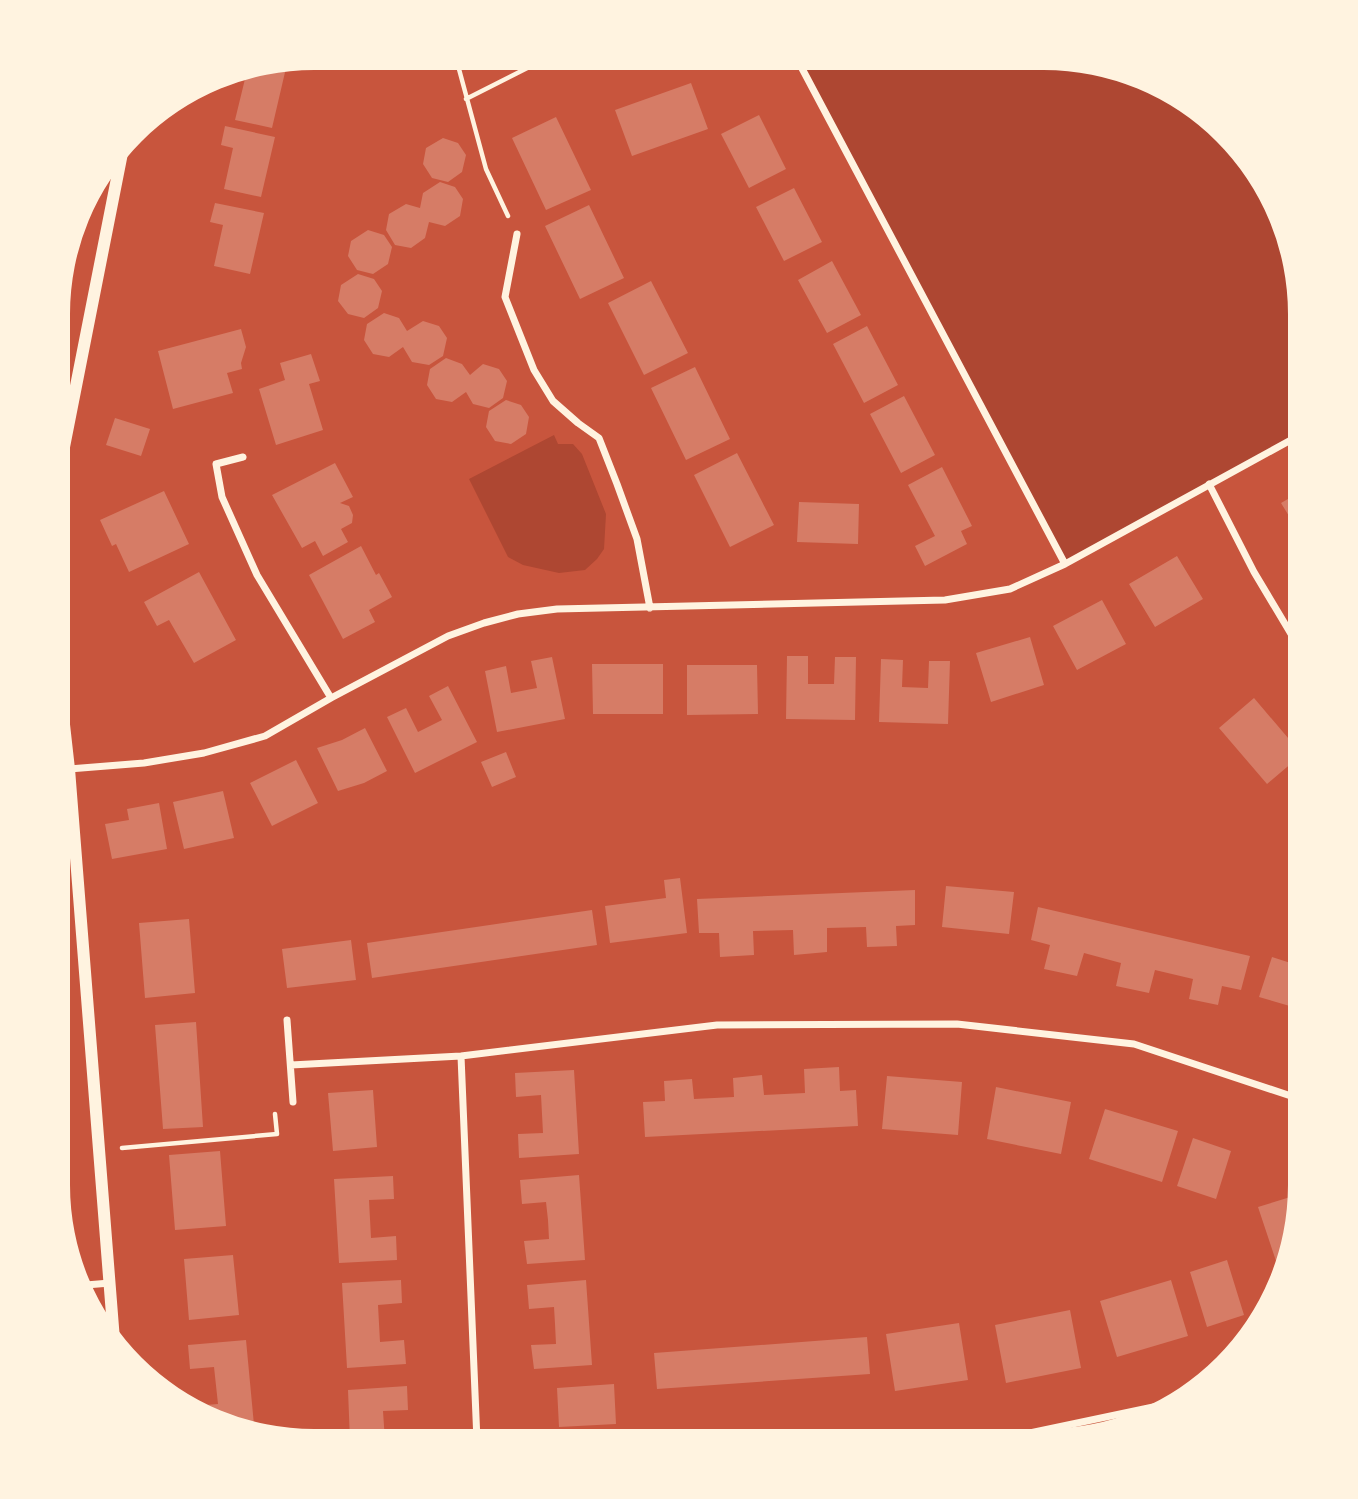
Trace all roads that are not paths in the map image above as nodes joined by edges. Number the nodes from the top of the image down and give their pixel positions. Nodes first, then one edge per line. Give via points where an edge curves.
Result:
1 (803, 70) edge
2 (119, 167) edge
3 (517, 234) road end
4 (70, 416) edge
5 (1287, 442) edge
6 (243, 457) dead end
7 (1209, 484) junction
8 (1065, 564) junction
9 (650, 608) junction
10 (1287, 627) edge
11 (331, 698) junction
12 (71, 769) edge
13 (71, 785) edge
14 (71, 833) edge
15 (75, 833) junction
16 (287, 1020) dead end
17 (461, 1056) junction
18 (291, 1065) junction
19 (1287, 1095) edge
20 (293, 1102) road end
21 (110, 1283) junction
22 (92, 1285) edge
23 (113, 1323) edge
24 (1136, 1411) edge
25 (476, 1428) edge
26 (1054, 1428) edge

1 - 8 street
2 - 4 street
3 - 9 street via 505,298 534,370 553,401 598,438 637,539
5 - 7 street
6 - 11 street via 216,464 222,497 257,575
7 - 8 street
7 - 10 street
8 - 9 street via 1010,589 945,600
9 - 11 street via 556,609 484,623 448,636
11 - 12 street via 265,736 204,753
13 - 15 street
14 - 15 street
15 - 21 street
16 - 18 street
17 - 18 street
17 - 19 street via 717,1025 957,1024 1134,1044
17 - 25 street
18 - 20 street
21 - 22 street
21 - 23 street
24 - 26 street

